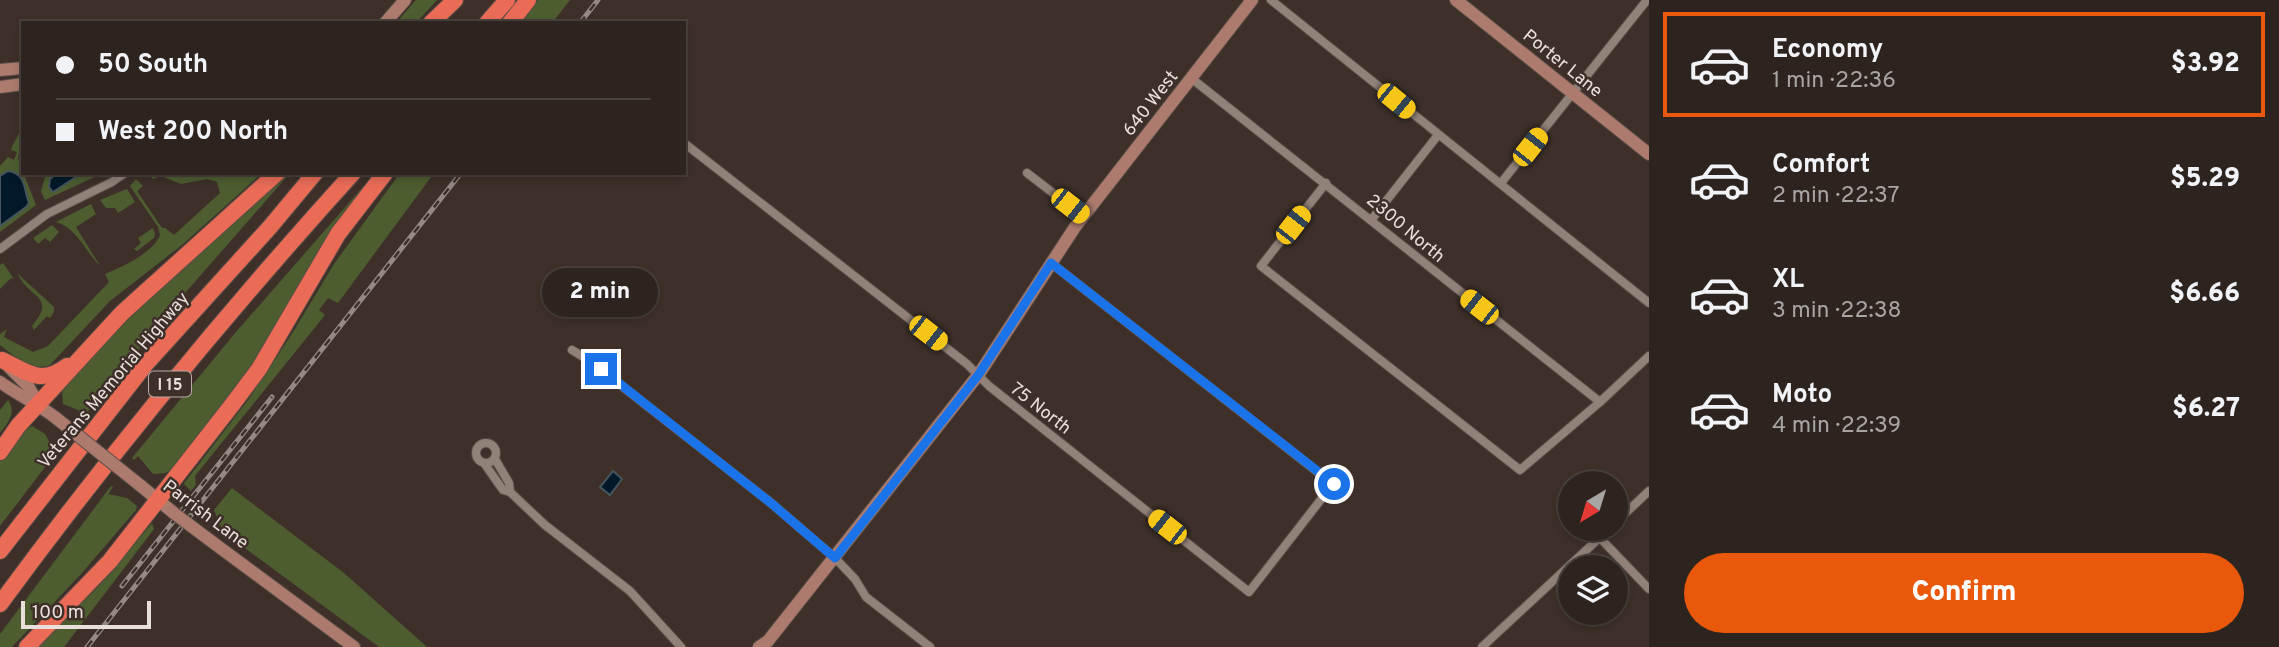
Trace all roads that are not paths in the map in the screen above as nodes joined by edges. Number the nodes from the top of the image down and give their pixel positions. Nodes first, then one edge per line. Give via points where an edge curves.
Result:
1 (405, 0) edge
2 (455, 0) edge
3 (463, 0) edge
4 (508, 0) edge
5 (528, 0) edge
6 (1252, 0) edge
7 (1271, 0) edge
8 (1456, 0) edge
9 (1647, 0) edge
10 (387, 21) edge
11 (433, 21) edge
12 (446, 21) edge
13 (489, 21) edge
14 (512, 21) edge
15 (21, 68) edge
16 (0, 70) edge
17 (1191, 78) junction
18 (21, 84) edge
19 (0, 87) edge
20 (1572, 93) junction
21 (1438, 135) junction
22 (686, 145) edge
23 (1649, 154) edge
24 (1027, 173) dead end
25 (122, 175) edge
26 (275, 175) edge
27 (313, 175) edge
28 (351, 175) edge
29 (383, 175) edge
30 (1325, 183) junction
31 (1501, 183) junction
32 (1372, 219) junction
33 (1079, 222) junction
34 (0, 249) edge
35 (1051, 263) junction
36 (148, 288) junction
37 (1649, 303) edge
38 (572, 350) dead end
39 (1649, 356) edge
40 (1, 359) edge
41 (979, 374) junction
42 (0, 382) edge
43 (1600, 402) junction
44 (39, 405) junction
45 (0, 452) edge
46 (495, 459) junction
47 (484, 463) junction
48 (1649, 491) edge
49 (510, 492) junction
50 (158, 500) junction
51 (1628, 511) edge
52 (1597, 541) edge
53 (1603, 541) edge
54 (0, 551) edge
55 (835, 558) junction
56 (1649, 589) edge
57 (0, 604) edge
58 (764, 645) edge
59 (27, 647) edge
60 (354, 647) edge
61 (681, 647) edge
62 (930, 647) edge
63 (1482, 647) edge

1 - 10 street
2 - 11 highway
3 - 12 highway
4 - 13 highway
5 - 14 highway
6 - 17 street, 640 West
7 - 21 street
8 - 20 street, Porter Lane
9 - 20 street
15 - 16 street
17 - 30 street, 2300 North
17 - 33 street, 640 West
18 - 19 street
20 - 23 street, Porter Lane
20 - 31 street
21 - 31 street
21 - 32 street
22 - 41 street, 75 North
24 - 33 street
25 - 34 street via 47,214
26 - 36 highway
27 - 54 highway, Veterans Memorial Highway / I 15 via 145,365
28 - 57 highway, I 15 via 162,393
29 - 50 highway via 338,234 259,369
30 - 32 street, 2300 North
30 - 43 street via 1261,266 1520,470
31 - 37 street
32 - 43 street, 2300 North
33 - 35 street, 640 West
35 - 41 street, 640 West
35 - 41 street, 75 North via 1334,484 1249,592
36 - 40 highway via 125,299 54,376 35,375
36 - 44 highway
38 - 55 street via 761,495
39 - 43 street
40 - 44 street, Parrish Lane via 28,386
41 - 55 street, 640 West
42 - 44 street, Parrish Lane
44 - 45 highway
44 - 50 street, Parrish Lane, bridge
46 - 47 street
46 - 47 street via 494,446 483,443 476,454
46 - 49 street
47 - 49 street via 503,490
48 - 51 street
49 - 61 street via 630,591
50 - 59 highway via 92,581
50 - 60 street, Parrish Lane, bridge
52 - 63 street
53 - 56 street
55 - 58 street, 640 West
55 - 62 street via 866,597

